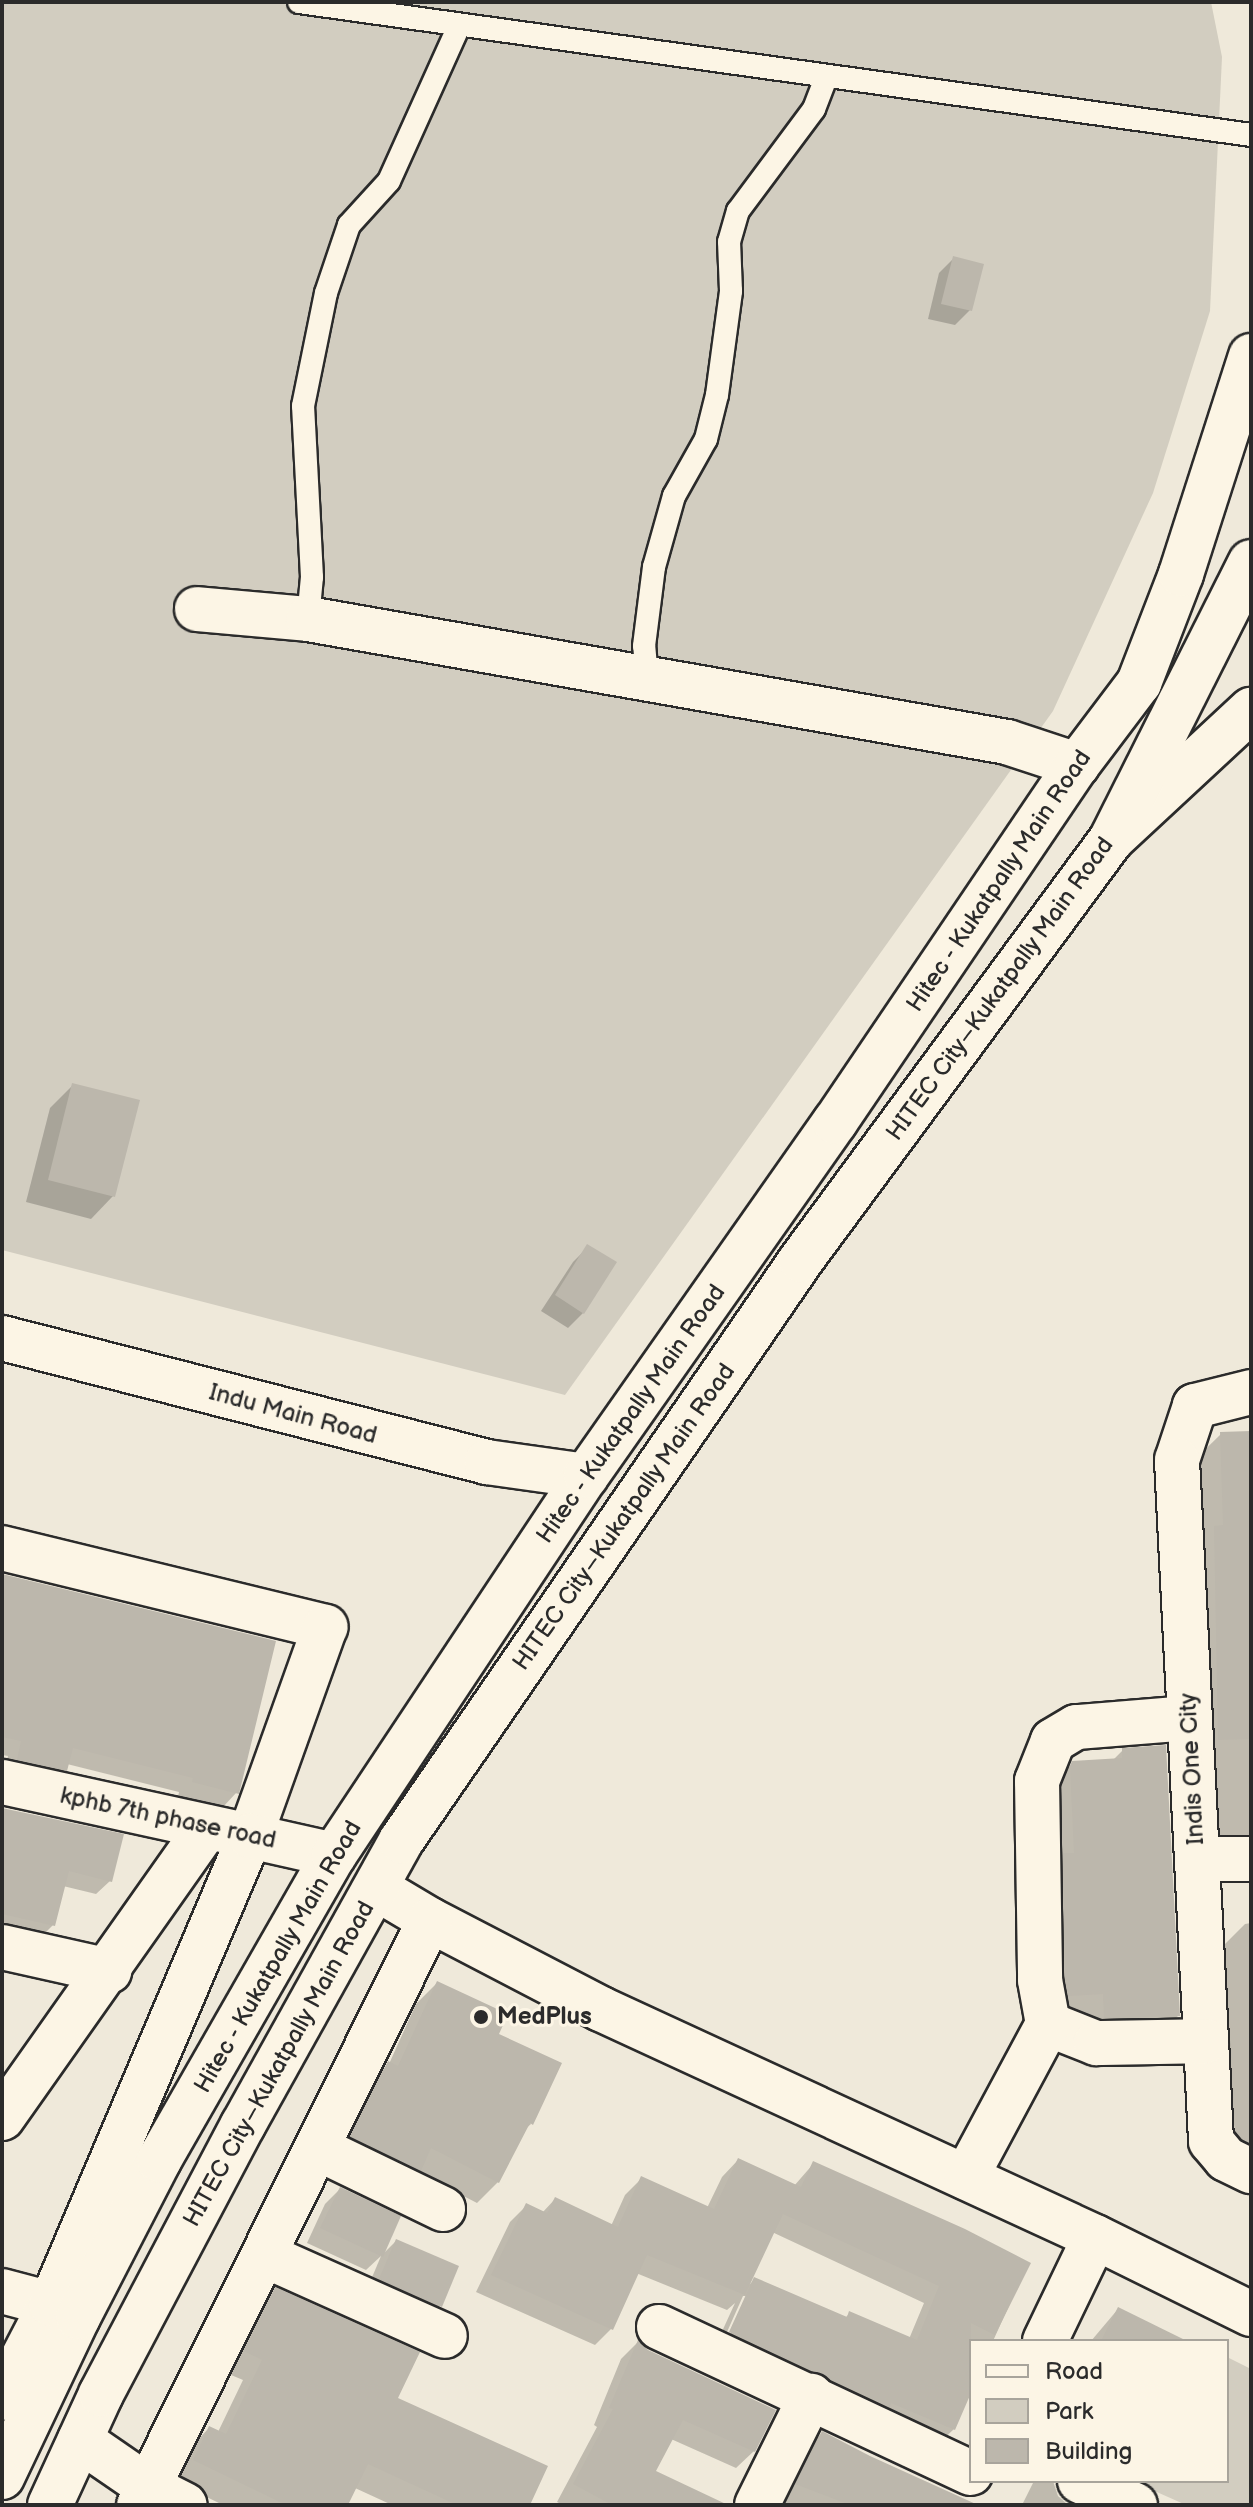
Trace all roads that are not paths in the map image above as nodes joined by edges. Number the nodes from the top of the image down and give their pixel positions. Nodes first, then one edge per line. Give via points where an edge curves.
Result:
1 (299, 2) edge
2 (459, 26) junction
3 (826, 77) junction
4 (1251, 135) edge
5 (1251, 356) edge
6 (1251, 562) edge
7 (197, 609) dead end
8 (308, 619) junction
9 (647, 678) junction
10 (1251, 710) edge
11 (1077, 765) junction
12 (1111, 840) junction
13 (2, 1338) edge
14 (1251, 1392) edge
15 (586, 1476) junction
16 (2, 1548) edge
17 (1189, 1718) junction
18 (2, 1782) edge
19 (207, 1827) junction
20 (250, 1836) junction
21 (334, 1855) junction
22 (1197, 1859) junction
23 (1251, 1859) edge
24 (376, 1888) junction
25 (430, 1920) junction
26 (2, 1947) edge
27 (109, 1971) junction
28 (1048, 2024) junction
29 (1206, 2041) junction
30 (2, 2118) edge
31 (317, 2148) junction
32 (1251, 2171) edge
33 (966, 2177) junction
34 (443, 2209) dead end
35 (1095, 2237) junction
36 (264, 2255) junction
37 (2, 2291) edge
38 (51, 2304) junction
39 (1251, 2314) edge
40 (659, 2327) dead end
41 (445, 2336) dead end
42 (1046, 2339) edge
43 (811, 2396) junction
44 (2, 2398) edge
45 (80, 2440) junction
46 (969, 2472) edge
47 (2, 2475) edge
48 (977, 2483) edge
49 (1085, 2483) edge
50 (157, 2499) edge
51 (50, 2505) edge
52 (757, 2505) edge
53 (968, 2505) edge
54 (1135, 2505) edge

1 - 2 lane
2 - 3 lane
2 - 8 lane via 389,181 349,225 326,293 303,406 312,577
3 - 4 lane
3 - 9 lane via 814,109 738,211 729,242 731,291 717,395 706,439 674,496 654,567 644,646
5 - 11 street, Hitec - Kukatpally Main Road via 1181,574 1139,683
6 - 12 street, HITEC City–Kukatpally Main Road
7 - 8 street
8 - 9 street
9 - 11 street via 1007,742
10 - 12 street
11 - 15 street, Hitec - Kukatpally Main Road
12 - 24 street, HITEC City–Kukatpally Main Road via 801,1260 401,1841
13 - 15 street, Indu Main Road via 487,1462
14 - 17 street, Indis One City via 1195,1406 1177,1460
15 - 21 street, Hitec - Kukatpally Main Road
16 - 20 street via 325,1627
17 - 22 street, Indis One City
17 - 28 street via 1076,1727 1053,1741 1037,1781 1040,1980
18 - 19 street, kphb 7th phase road
19 - 20 street, kphb 7th phase road
19 - 27 street
20 - 21 street, kphb 7th phase road
20 - 38 street
21 - 47 street, Hitec - Kukatpally Main Road via 159,2160
22 - 23 street
22 - 29 street, Indis One City
24 - 25 street
24 - 45 street, HITEC City–Kukatpally Main Road via 243,2125
25 - 31 street
25 - 33 street via 601,2009
26 - 27 street
27 - 30 street
28 - 29 street via 1096,2043
28 - 33 street
29 - 32 street, Indis One City via 1211,2141 1226,2159
31 - 34 street
31 - 36 street
33 - 35 street
35 - 39 street
35 - 42 street
36 - 41 street
36 - 50 street
37 - 38 street
38 - 44 street
40 - 43 street
43 - 46 street
43 - 52 street
45 - 50 street
45 - 51 street, HITEC City–Kukatpally Main Road
48 - 53 street
49 - 54 street

